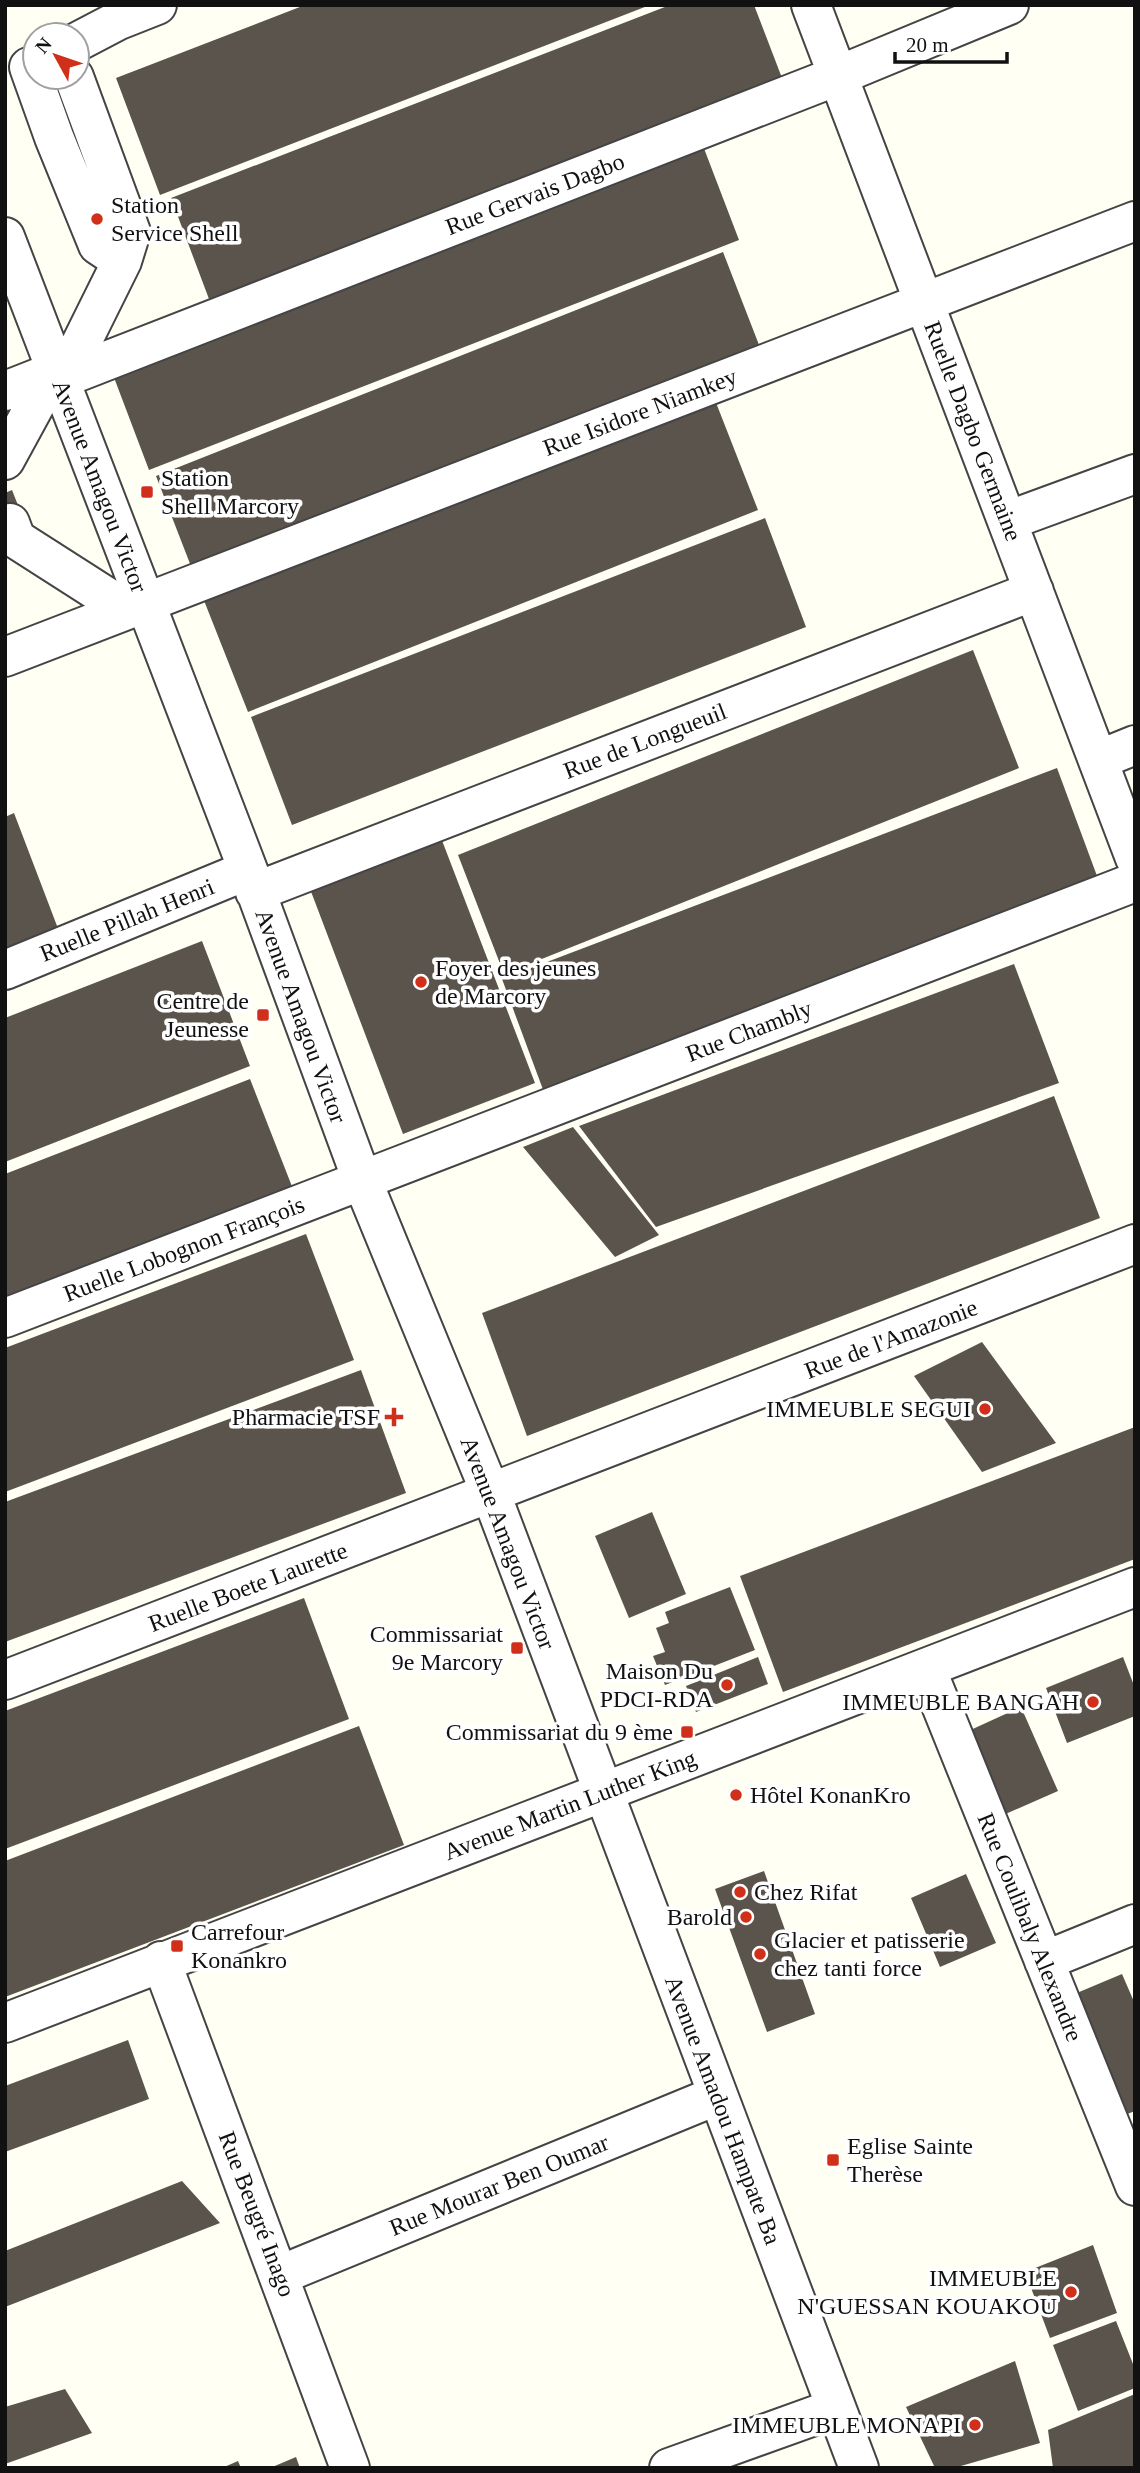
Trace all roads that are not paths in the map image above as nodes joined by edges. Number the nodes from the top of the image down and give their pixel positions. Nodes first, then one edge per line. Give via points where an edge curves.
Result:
1 (156, 5) edge
2 (811, 5) edge
3 (1009, 5) edge
4 (116, 13) edge
5 (91, 32) edge
6 (837, 76) junction
7 (33, 91) edge
8 (79, 91) edge
9 (1135, 221) edge
10 (5, 237) edge
11 (121, 261) junction
12 (924, 302) junction
13 (58, 375) junction
14 (5, 391) edge
15 (5, 460) edge
16 (1135, 474) edge
17 (1007, 522) junction
18 (10, 523) dead end
19 (1034, 591) junction
20 (136, 606) junction
21 (5, 657) edge
22 (1135, 746) edge
23 (1098, 760) junction
24 (1135, 858) edge
25 (252, 881) junction
26 (1135, 881) edge
27 (5, 970) edge
28 (362, 1180) junction
29 (1135, 1244) edge
30 (5, 1318) edge
31 (491, 1494) junction
32 (1135, 1587) edge
33 (926, 1668) junction
34 (5, 1680) edge
35 (602, 1792) junction
36 (1135, 1924) edge
37 (161, 1961) junction
38 (1044, 1961) junction
39 (5, 2023) edge
40 (718, 2095) junction
41 (1135, 2186) edge
42 (280, 2275) junction
43 (836, 2408) junction
44 (351, 2468) edge
45 (669, 2468) edge
46 (859, 2468) edge

1 - 4 street
2 - 6 street, Ruelle Dagbo Germaine
3 - 6 street, Rue Gervais Dagbo
4 - 5 street
6 - 12 street, Ruelle Dagbo Germaine
6 - 13 street, Rue Gervais Dagbo
7 - 11 street via 98,245
8 - 11 street via 131,232
9 - 12 street, Rue Isidore Niamkey
10 - 13 street, Avenue Amagou Victor
11 - 13 street
12 - 17 street, Ruelle Dagbo Germaine
12 - 20 street, Rue Isidore Niamkey
13 - 14 street, Rue Gervais Dagbo
13 - 15 street
13 - 20 street, Avenue Amagou Victor
16 - 17 street
17 - 19 street, Ruelle Dagbo Germaine
18 - 20 street via 16,539
19 - 23 street, Ruelle Dagbo Germaine
19 - 25 street, Rue de Longueuil
20 - 21 street, Rue Isidore Niamkey
20 - 25 street, Avenue Amagou Victor
22 - 23 street
23 - 24 street, Ruelle Dagbo Germaine
25 - 27 street, Ruelle Pillah Henri
25 - 28 street, Avenue Amagou Victor
26 - 28 street, Rue Chambly
28 - 30 street, Ruelle Lobognon François
28 - 31 street, Avenue Amagou Victor
29 - 31 street, Rue de l'Amazonie
31 - 34 street, Ruelle Boete Laurette
31 - 35 street, Avenue Amagou Victor
32 - 33 street, Avenue Martin Luther King
33 - 35 street, Avenue Martin Luther King
33 - 38 street, Rue Coulibaly Alexandre
35 - 37 street, Avenue Martin Luther King
35 - 40 street, Avenue Amadou Hampate Ba
36 - 38 street
37 - 39 street, Avenue Martin Luther King
37 - 42 street, Rue Beugré Inago
38 - 41 street, Rue Coulibaly Alexandre
40 - 42 street, Rue Mourar Ben Oumar
40 - 43 street, Avenue Amadou Hampate Ba
42 - 44 street, Rue Beugré Inago
43 - 45 street
43 - 46 street, Avenue Amadou Hampate Ba

